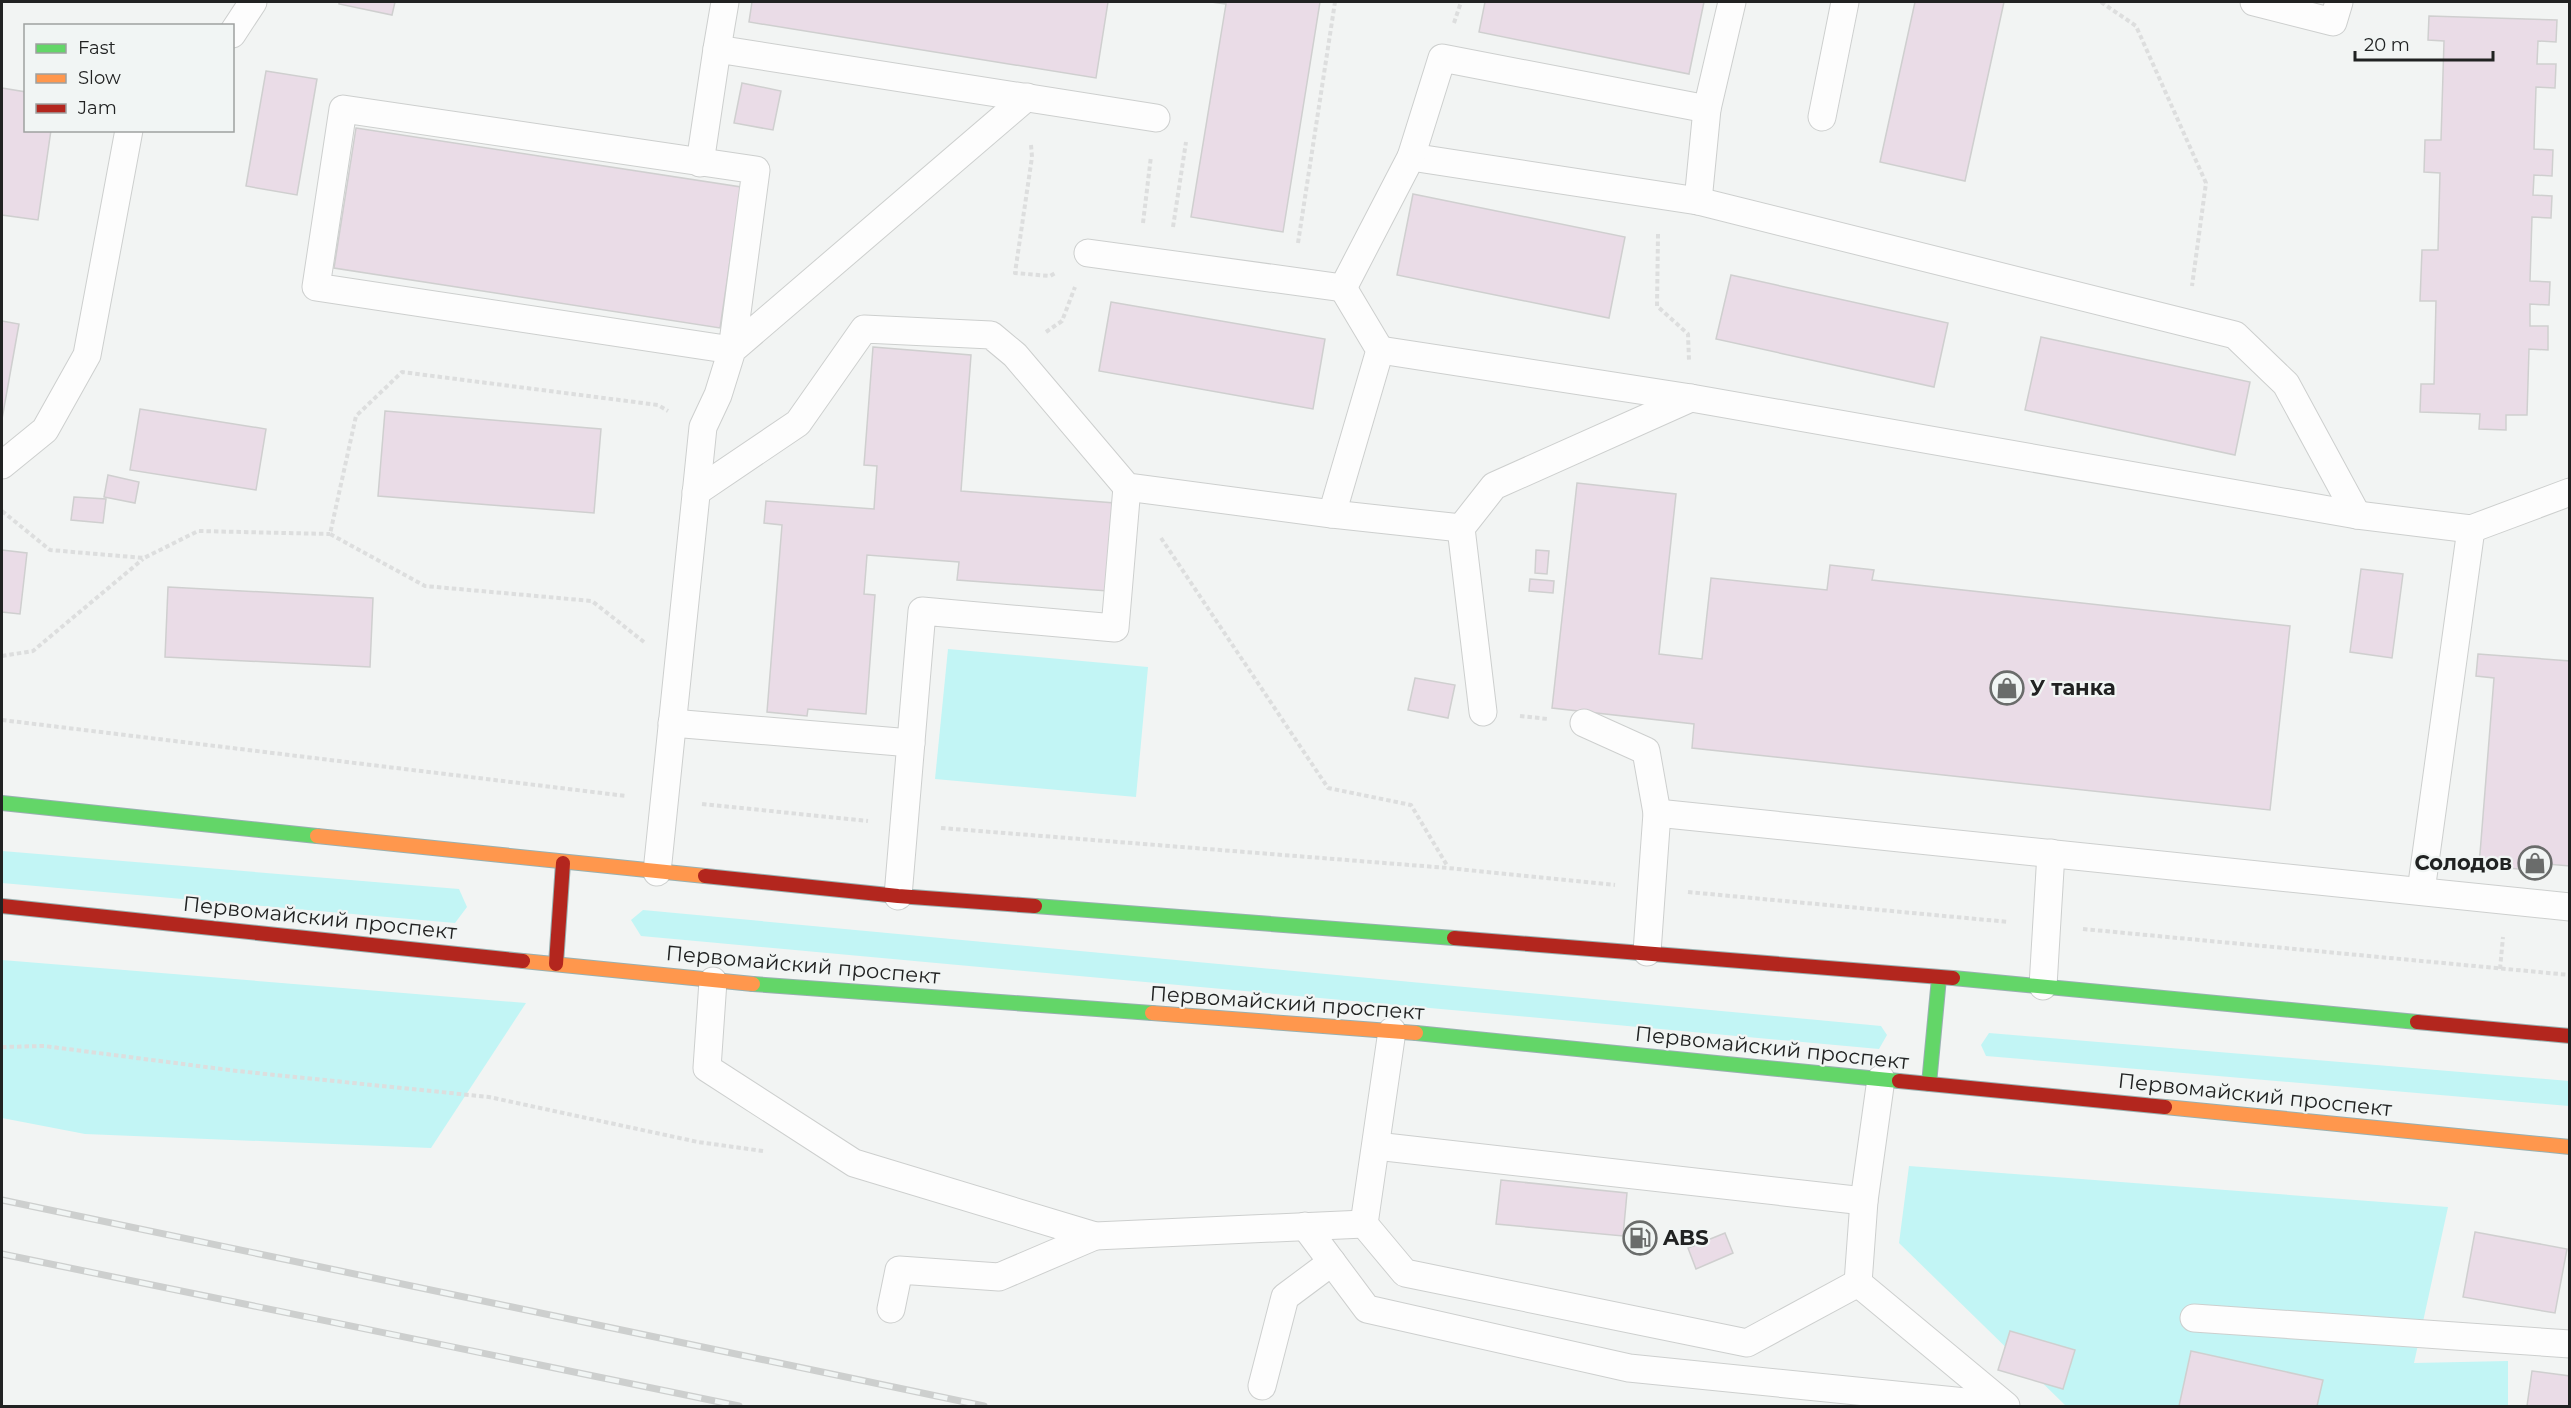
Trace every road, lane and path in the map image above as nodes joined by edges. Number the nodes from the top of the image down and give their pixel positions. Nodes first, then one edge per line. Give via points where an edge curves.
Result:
1 (253, 2) edge
2 (725, 2) edge
3 (1335, 2) edge
4 (1732, 2) edge
5 (1845, 2) edge
6 (2102, 2) edge
7 (2254, 2) edge
8 (2339, 2) edge
9 (234, 31) edge
10 (717, 49) junction
11 (1027, 97) junction
12 (1707, 109) junction
13 (1822, 117) dead end
14 (1156, 118) joint
15 (129, 132) edge
16 (1032, 156) dead end
17 (1410, 157) junction
18 (700, 163) junction
19 (1149, 172) dead end
20 (1698, 201) junction
21 (1142, 225) dead end
22 (1184, 229) dead end
23 (1297, 247) dead end
24 (1088, 253) joint
25 (1050, 276) dead end
26 (1343, 288) junction
27 (2187, 322) junction
28 (732, 350) junction
29 (1380, 350) junction
30 (1015, 355) junction
31 (1691, 398) junction
32 (673, 413) dead end
33 (2, 465) edge
34 (1127, 486) junction
35 (696, 492) junction
36 (2570, 492) edge
37 (2, 511) edge
38 (1332, 514) junction
39 (2357, 515) junction
40 (1461, 528) junction
41 (2471, 529) junction
42 (330, 534) junction
43 (1160, 535) dead end
44 (144, 558) junction
45 (2, 656) edge
46 (678, 669) junction
47 (1483, 712) joint
48 (2, 720) edge
49 (672, 723) junction
50 (1584, 723) joint
51 (911, 743) junction
52 (665, 801) junction
53 (2, 803) edge
54 (1658, 813) junction
55 (904, 825) junction
56 (2051, 853) junction
57 (563, 863) junction
58 (1448, 868) junction
59 (657, 872) junction
60 (1652, 888) junction
61 (2421, 891) junction
62 (898, 896) junction
63 (2, 906) edge
64 (2570, 907) edge
65 (2047, 925) junction
66 (1647, 952) junction
67 (556, 964) junction
68 (2570, 975) edge
69 (1939, 978) junction
70 (713, 981) junction
71 (2043, 986) junction
72 (1392, 1031) junction
73 (2570, 1036) edge
74 (2, 1047) edge
75 (1881, 1079) junction
76 (1929, 1084) junction
77 (1376, 1146) junction
78 (2570, 1147) edge
79 (765, 1151) dead end
80 (1864, 1201) junction
81 (1364, 1224) junction
82 (1305, 1226) junction
83 (1095, 1236) junction
84 (1332, 1262) junction
85 (1858, 1283) junction
86 (891, 1309) dead end
87 (2194, 1318) dead end
88 (2570, 1344) edge
89 (1262, 1386) dead end
90 (1804, 1396) edge
91 (2005, 1407) edge

1 - 9 lane
2 - 10 lane
3 - 23 path
4 - 12 lane
5 - 13 lane
6 - 27 path via 2136,26 2206,183
7 - 8 lane via 2333,22
10 - 11 lane
10 - 18 lane
11 - 14 lane
11 - 28 lane
12 - 17 lane via 1442,58
12 - 20 lane
14 - 22 path via 1189,123 1173,228
15 - 33 lane via 87,355 45,430
16 - 25 path via 1015,273
17 - 20 lane
17 - 26 lane
18 - 28 lane via 756,170
18 - 28 lane via 343,109 316,287
19 - 21 path
20 - 27 lane
20 - 31 path via 1657,234 1657,306 1688,334
24 - 26 lane
24 - 30 path via 1062,321
26 - 29 lane
27 - 39 lane via 2235,335 2286,384
28 - 35 lane via 703,427
29 - 31 lane
29 - 38 lane
30 - 34 lane
30 - 35 lane via 991,335 864,329 798,423
31 - 39 lane
31 - 40 lane via 1494,486
32 - 42 path via 658,405 402,372 356,416
34 - 38 lane
34 - 51 lane via 1115,628 922,611
35 - 46 lane
36 - 41 lane
37 - 44 path via 50,550
38 - 40 lane
39 - 41 lane
40 - 47 lane
41 - 61 lane
42 - 44 path via 198,531
42 - 46 path via 425,586 592,601
43 - 58 path via 1328,788 1411,805
44 - 45 path via 33,651
46 - 49 lane
47 - 50 path
48 - 52 path
49 - 51 lane
49 - 52 lane
50 - 54 lane via 1646,751
51 - 55 lane
52 - 55 path
52 - 59 lane
53 - 57 main road
54 - 56 lane
54 - 60 lane
55 - 58 path
55 - 62 lane
56 - 61 lane
56 - 65 lane
57 - 59 main road
57 - 67 main road
58 - 60 path
59 - 62 main road
60 - 65 path
60 - 66 lane
61 - 64 lane
62 - 66 main road
63 - 67 main road, Первомайский проспект
65 - 68 path
65 - 71 lane
66 - 69 main road
67 - 70 main road, Первомайский проспект
69 - 71 main road
69 - 76 main road
70 - 72 main road, Первомайский проспект
70 - 83 lane via 707,1068 854,1163
71 - 73 main road
72 - 75 main road, Первомайский проспект
72 - 77 lane
74 - 79 path via 44,1046 489,1097 698,1142
75 - 76 main road, Первомайский проспект
75 - 80 lane
76 - 78 main road, Первомайский проспект
77 - 80 lane
77 - 81 lane
80 - 85 lane
81 - 82 lane
81 - 85 lane via 1405,1273 1747,1343
82 - 83 lane
82 - 84 lane
83 - 86 lane via 999,1277 899,1269
84 - 89 lane via 1285,1297
84 - 90 lane via 1367,1309 1629,1368
85 - 91 lane
87 - 88 lane
90 - 91 lane

